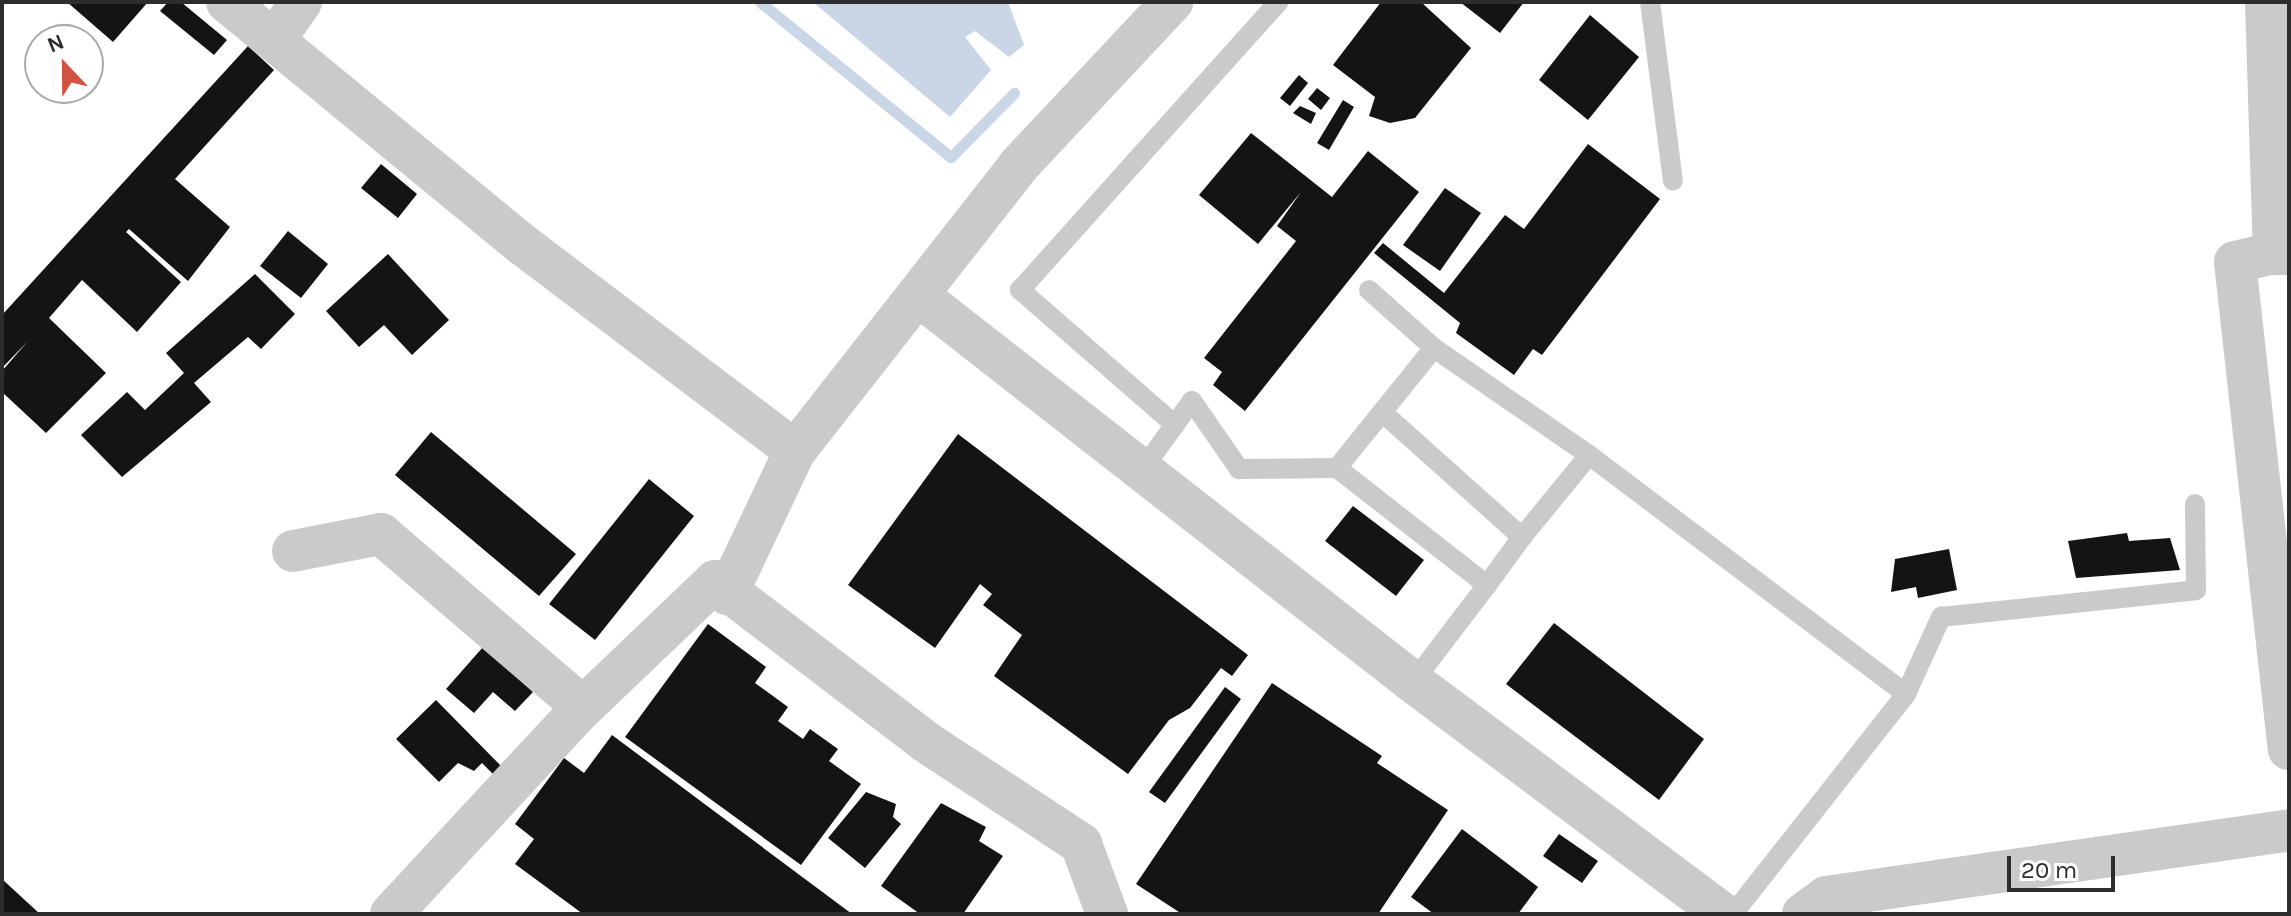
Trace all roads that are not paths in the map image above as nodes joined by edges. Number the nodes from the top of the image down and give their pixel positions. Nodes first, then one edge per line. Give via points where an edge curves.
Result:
1 (227, 2) edge
2 (301, 2) edge
3 (1278, 2) edge
4 (1650, 2) edge
5 (2266, 2) edge
6 (1156, 7) edge
7 (275, 39) junction
8 (1673, 181) dead end
9 (2281, 253) edge
10 (1369, 290) dead end
11 (919, 296) junction
12 (1434, 348) junction
13 (1382, 412) junction
14 (1175, 425) junction
15 (795, 451) junction
16 (1589, 455) junction
17 (1337, 468) junction
18 (1142, 470) junction
19 (2195, 504) dead end
20 (1522, 537) junction
21 (293, 551) dead end
22 (1487, 585) junction
23 (727, 594) junction
24 (1413, 682) junction
25 (1906, 694) junction
26 (583, 707) junction
27 (2289, 749) edge
28 (2289, 830) edge
29 (391, 914) edge
30 (1107, 914) edge
31 (1723, 914) edge
32 (1733, 914) edge
33 (1803, 914) edge

1 - 7 street
2 - 7 street
3 - 14 lane via 1020,290
4 - 8 lane
5 - 9 street
6 - 11 street via 1019,165
7 - 15 street via 523,245
9 - 27 street via 2235,262
10 - 12 lane
11 - 15 street
11 - 18 street
12 - 13 lane
12 - 16 lane
13 - 17 lane
13 - 20 lane
14 - 17 lane via 1192,401 1239,469
14 - 18 lane
15 - 23 street
16 - 20 lane
16 - 25 lane
17 - 22 lane
18 - 24 street
19 - 25 lane via 2196,590 1941,617
20 - 22 lane
21 - 26 street via 381,534
22 - 24 lane
23 - 26 street via 715,581
23 - 30 street via 926,742 1081,844
24 - 31 street
25 - 32 lane
26 - 29 street
28 - 33 street via 1826,897

